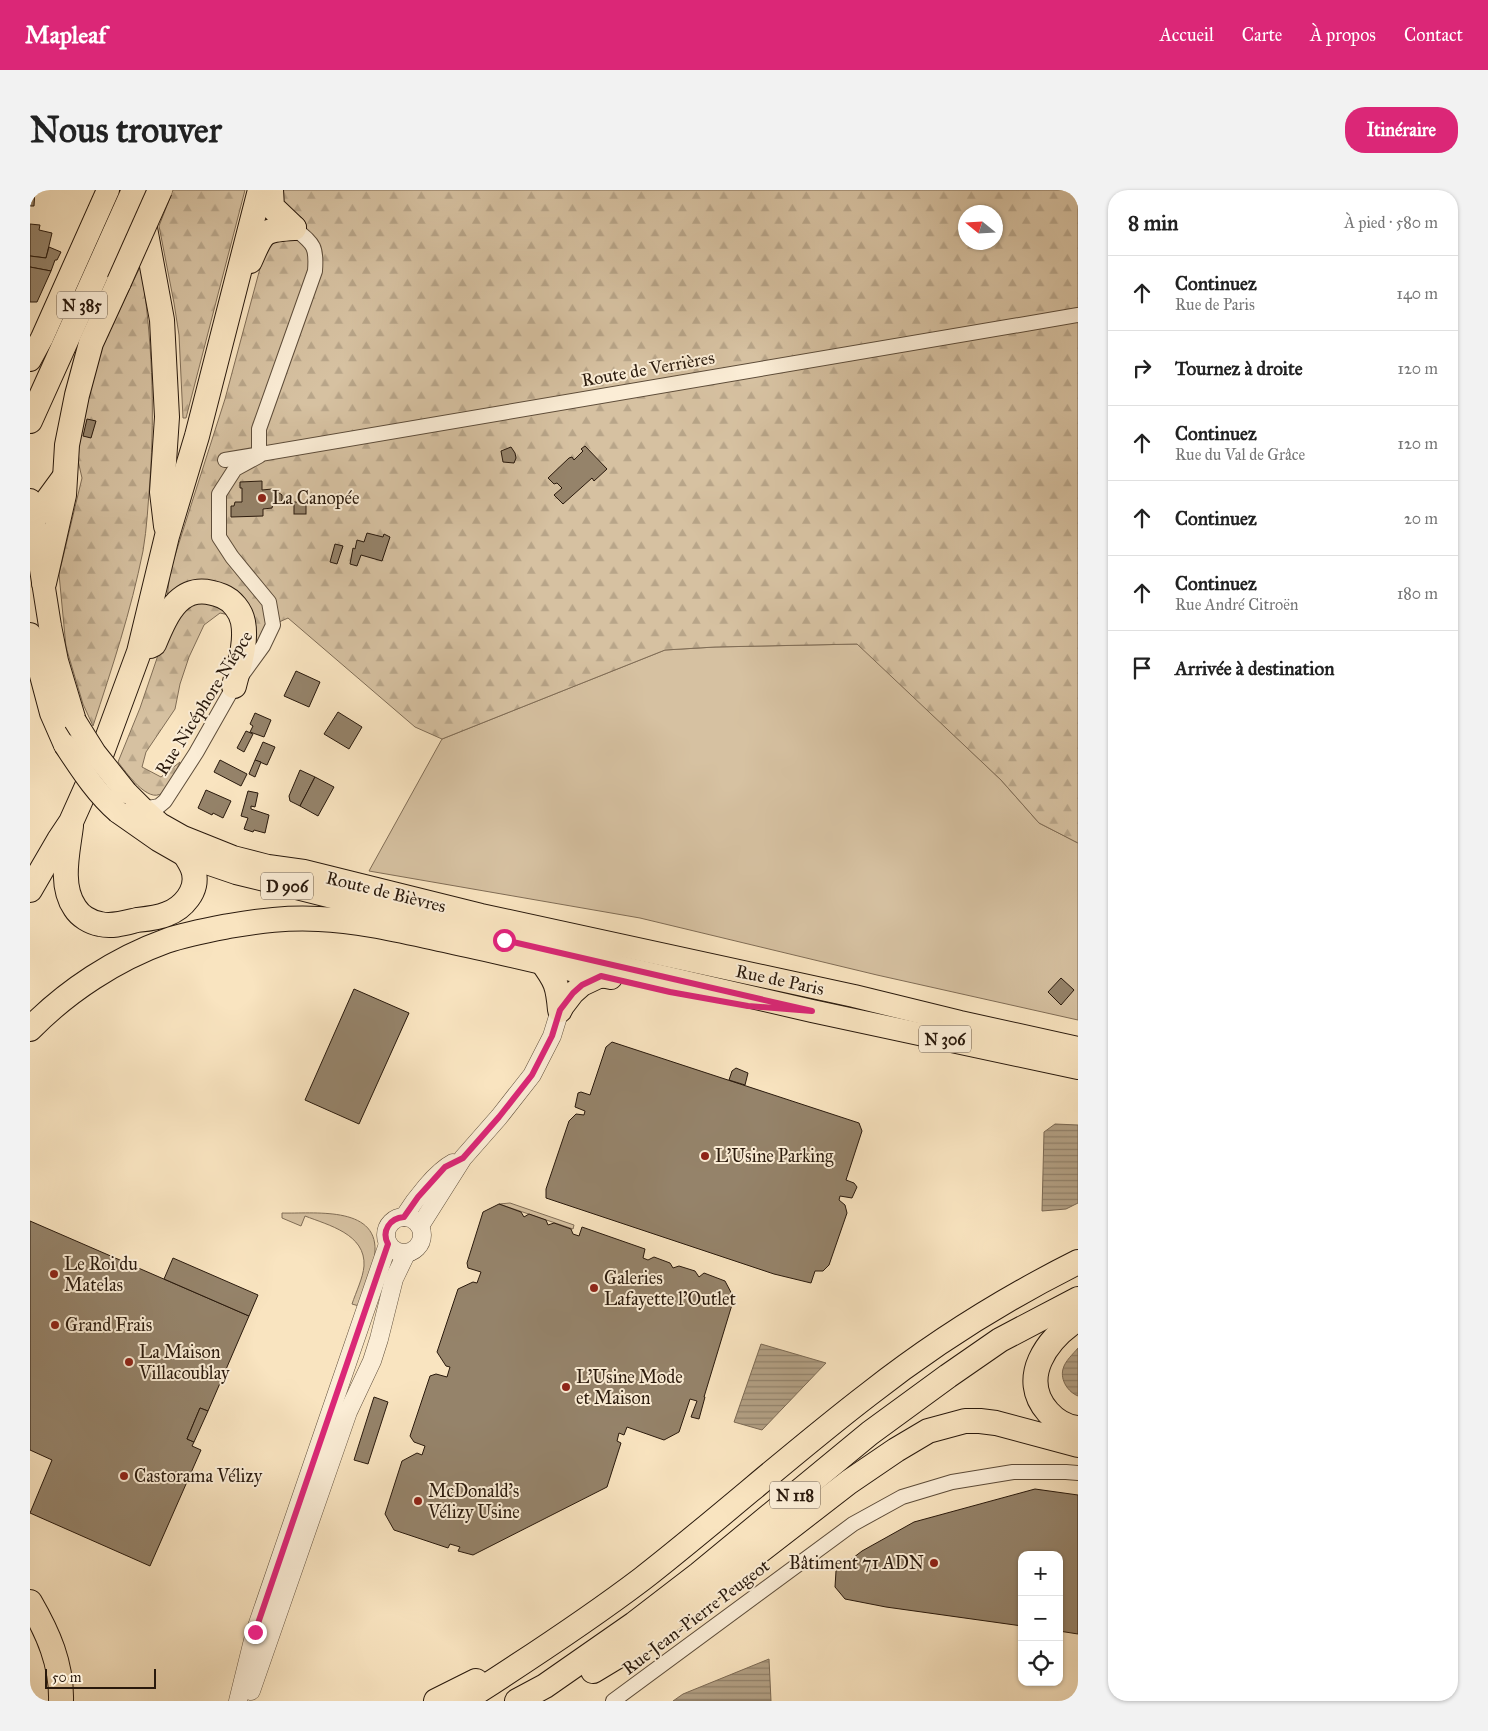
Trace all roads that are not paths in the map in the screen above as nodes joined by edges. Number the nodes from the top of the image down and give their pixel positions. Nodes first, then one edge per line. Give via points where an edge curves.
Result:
1 (134, 190) edge
2 (138, 190) edge
3 (160, 190) edge
4 (260, 190) edge
5 (271, 190) edge
6 (106, 195) edge
7 (294, 228) junction
8 (240, 266) junction
9 (1078, 314) edge
10 (30, 360) edge
11 (30, 421) edge
12 (259, 456) junction
13 (225, 460) dead end
14 (64, 478) junction
15 (31, 514) edge
16 (167, 536) junction
17 (44, 584) junction
18 (30, 634) edge
19 (140, 652) junction
20 (234, 686) junction
21 (122, 802) junction
22 (143, 809) junction
23 (71, 822) junction
24 (186, 856) junction
25 (30, 890) edge
26 (474, 923) junction
27 (542, 962) junction
28 (601, 976) junction
29 (560, 1010) junction
30 (812, 1011) junction
31 (30, 1029) edge
32 (1078, 1048) edge
33 (1078, 1068) edge
34 (463, 1158) junction
35 (404, 1217) junction
36 (420, 1226) junction
37 (388, 1244) junction
38 (406, 1254) junction
39 (1078, 1262) edge
40 (1078, 1298) edge
41 (1078, 1320) edge
42 (1078, 1428) edge
43 (1078, 1445) edge
44 (896, 1450) junction
45 (1078, 1458) edge
46 (1078, 1473) edge
47 (30, 1602) edge
48 (562, 1637) junction
49 (61, 1701) edge
50 (238, 1701) edge
51 (248, 1701) edge
52 (436, 1701) edge
53 (463, 1701) edge
54 (518, 1701) edge
55 (542, 1701) edge
56 (613, 1701) edge

1 - 11 highway, N 385
2 - 16 highway via 162,320 167,417 162,492
3 - 14 highway, bridge via 91,343 67,444
4 - 8 highway
5 - 7 highway via 272,207
6 - 10 main road
7 - 8 highway via 267,232 250,262
7 - 12 street via 311,242 316,255 315,271 260,429
8 - 16 highway via 197,436
9 - 12 street, Route de Verrières
12 - 13 street, Route de Verrières
12 - 20 street, Rue Nicéphore Niépce via 235,469 219,494 218,537 270,602 273,625 263,646
14 - 15 highway
14 - 17 highway via 64,495
15 - 17 main road, Route de Bièvres / D 906
16 - 19 highway
17 - 21 main road, Route de Bièvres / D 906, bridge via 57,661 75,721
18 - 21 main road, D 906, bridge via 51,713 65,745 105,800
19 - 20 highway via 154,644 167,614 177,602 195,592 216,594 231,602 243,620 242,653
19 - 23 highway via 102,755
20 - 22 street, Rue Nicéphore Niépce via 165,802
21 - 22 main road, Route de Bièvres / D 906
21 - 24 main road, D 906 via 158,840
22 - 26 main road, Route de Bièvres / D 906 via 182,837 233,857 304,871
23 - 24 highway via 66,877 69,897 82,916 101,925 166,915 183,905 194,880
23 - 25 highway
24 - 26 main road, D 906 via 236,873
26 - 30 main road, Rue de Paris / N 306
26 - 32 main road, Rue de Paris / N 306 via 854,996
27 - 28 highway
27 - 29 highway via 554,978
27 - 31 highway via 351,921 255,921 167,940 129,958 76,990
28 - 29 main road via 582,985
28 - 30 main road via 748,1006
29 - 34 street via 552,1036 532,1075
30 - 33 main road, N 306
34 - 35 street via 445,1167
34 - 36 street
35 - 36 street
35 - 37 street via 394,1219 387,1226 385,1236
36 - 38 street via 420,1244
37 - 38 street via 393,1250
37 - 50 street via 255,1632
38 - 51 street via 394,1279 372,1361 348,1412
39 - 48 highway, N 118 via 982,1315 870,1393 642,1578
40 - 54 highway, N 118 via 1000,1340 948,1376 870,1433 634,1624
41 - 42 highway via 1049,1344 1039,1360 1035,1383 1038,1397 1051,1416
43 - 44 highway via 996,1423 965,1421 928,1431
44 - 45 highway via 964,1434 1018,1442
44 - 55 highway via 646,1638
46 - 56 street, Rue Jean-Pierre Peugeot via 1013,1472 952,1482 902,1497 853,1524
47 - 49 highway via 56,1658
48 - 52 highway
48 - 53 highway, N 118

